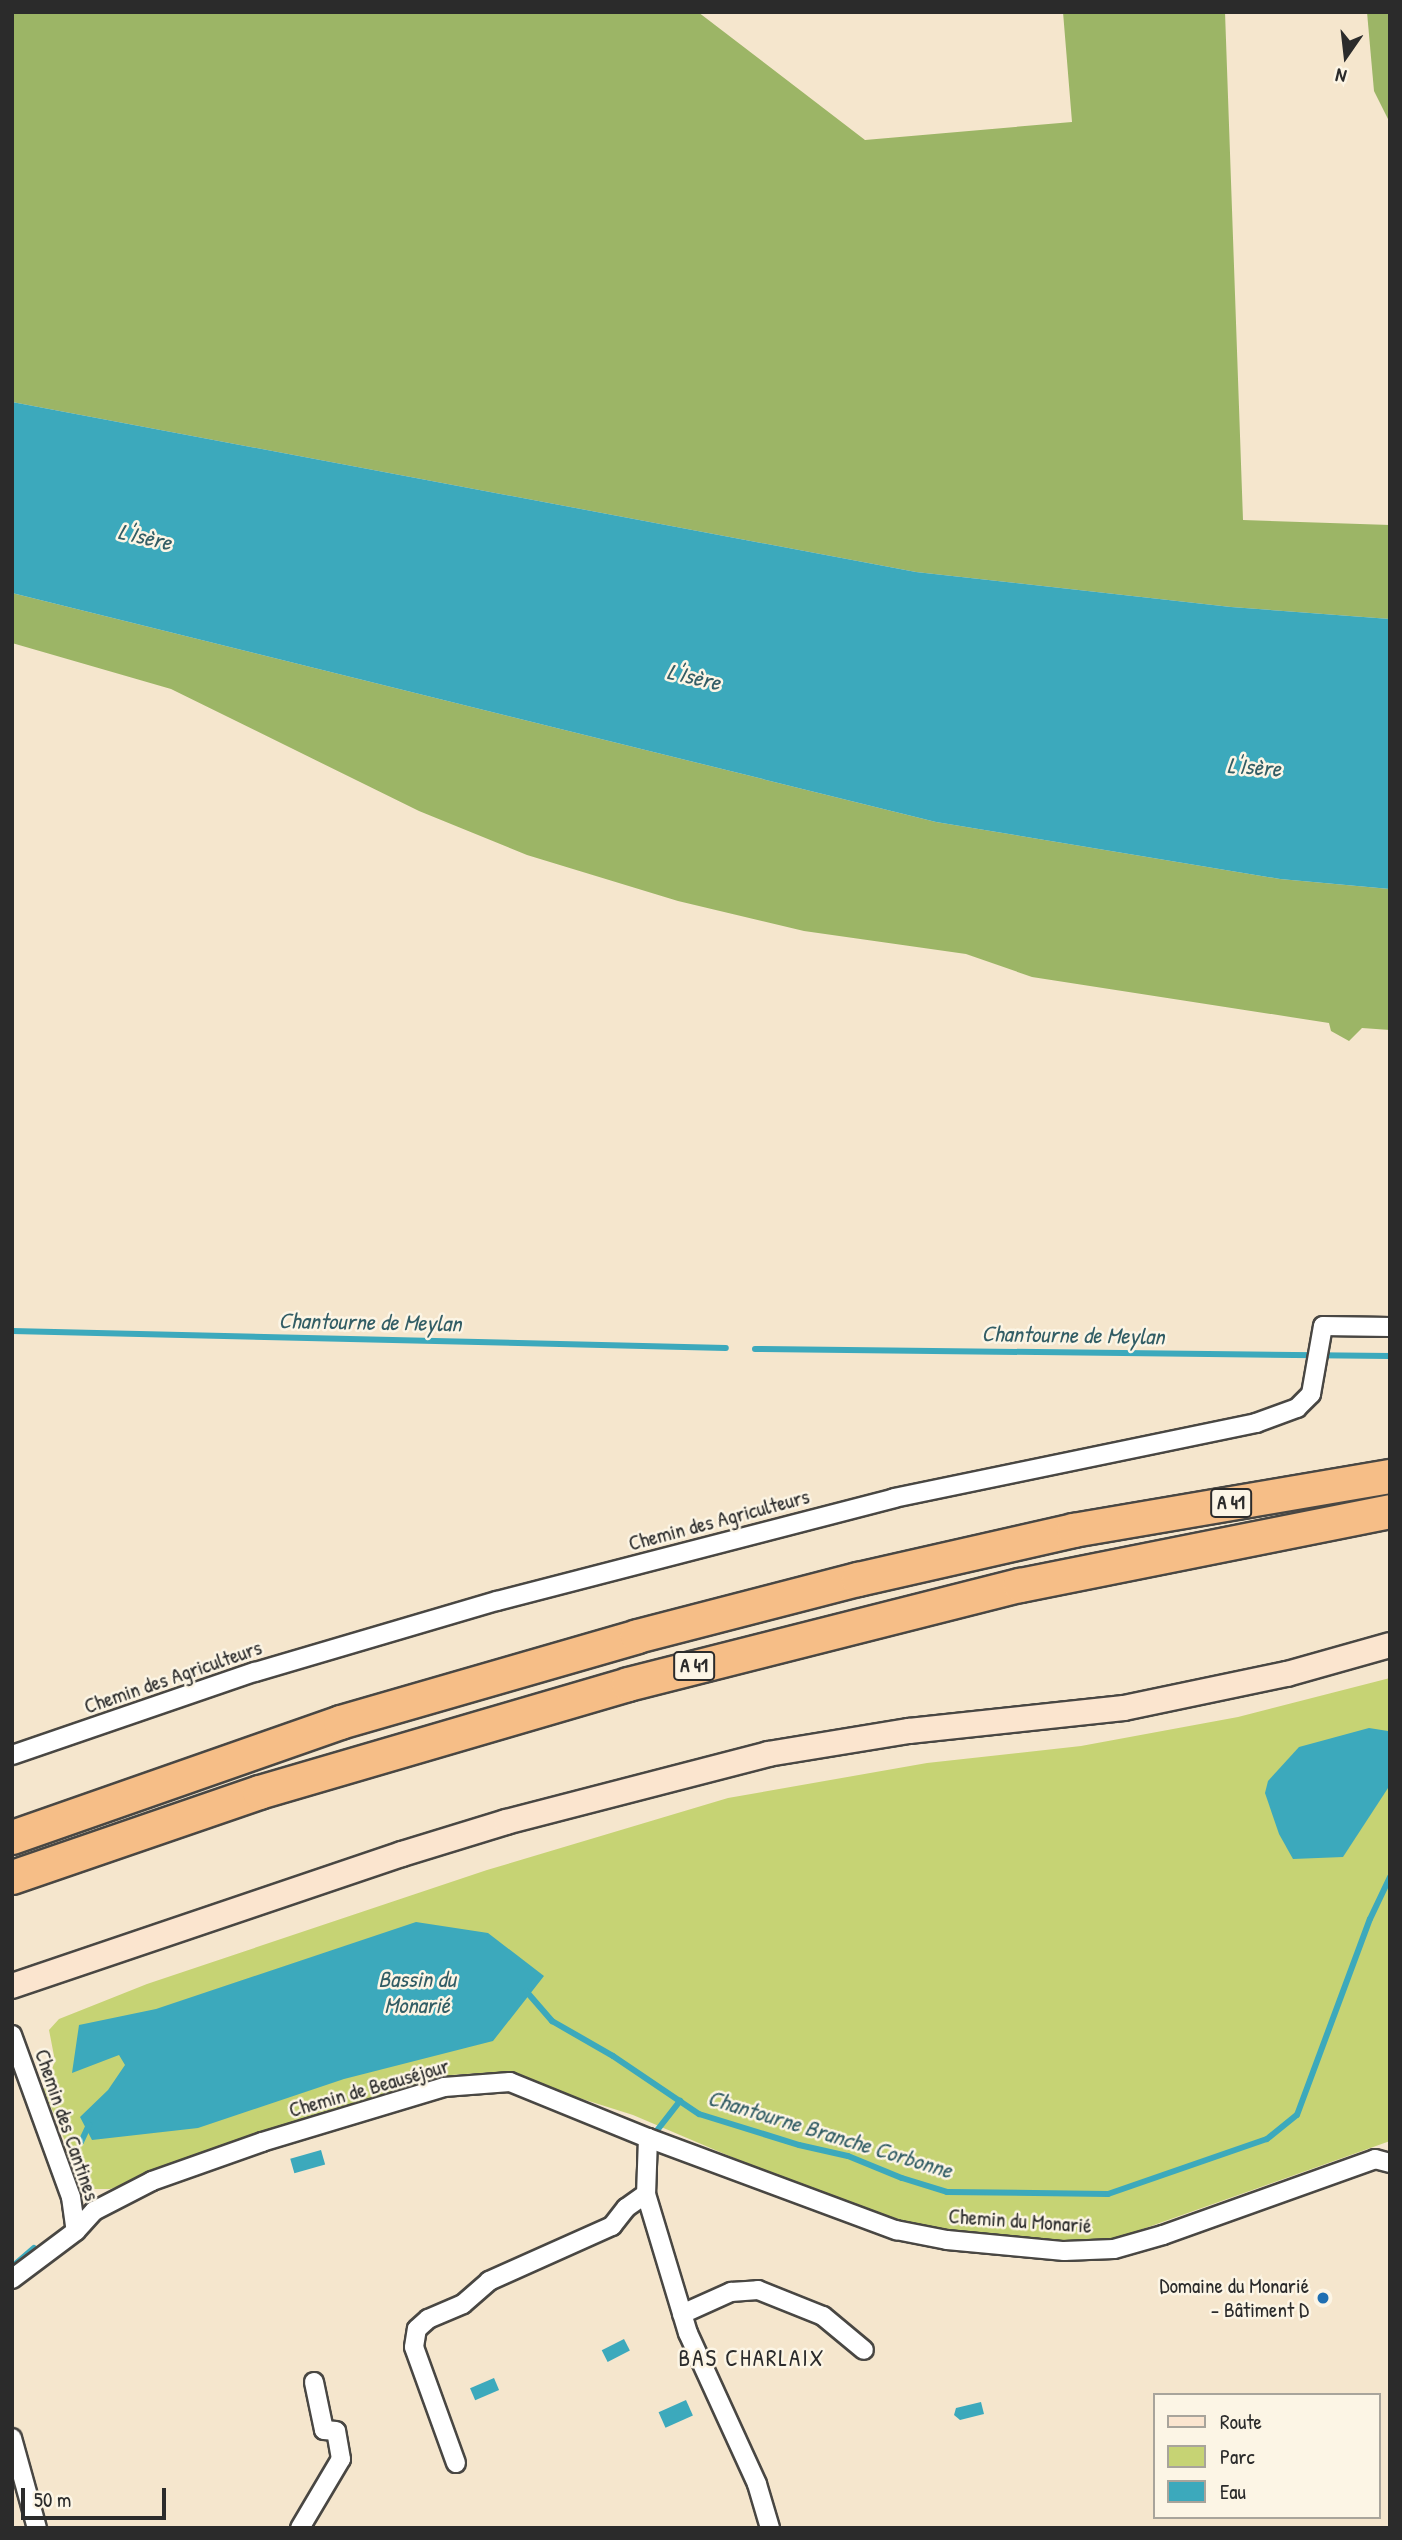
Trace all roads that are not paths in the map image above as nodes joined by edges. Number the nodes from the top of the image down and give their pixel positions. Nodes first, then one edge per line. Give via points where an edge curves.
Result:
1 (1390, 1327) edge
2 (1390, 1476) edge
3 (1390, 1510) edge
4 (1390, 1645) edge
5 (12, 1755) edge
6 (12, 1837) edge
7 (12, 1877) edge
8 (18, 1984) edge
9 (12, 2035) edge
10 (648, 2138) junction
11 (1390, 2163) edge
12 (646, 2194) junction
13 (76, 2231) junction
14 (12, 2279) edge
15 (682, 2314) junction
16 (864, 2350) dead end
17 (314, 2382) dead end
18 (12, 2438) edge
19 (457, 2463) dead end
20 (37, 2528) edge
21 (300, 2528) edge
22 (770, 2528) edge

1 - 5 street, Chemin des Agriculteurs via 1323,1326 1311,1394 1297,1408 1256,1423 894,1498 497,1601 255,1672
2 - 6 highway, A 41 via 1073,1530 663,1630 340,1722
3 - 7 highway, A 41 via 1007,1588 628,1684 259,1792
4 - 8 main road via 1201,1694 768,1754 401,1854
9 - 13 street, Chemin des Cantines via 71,2197
10 - 11 street, Chemin du Monarié via 897,2230 947,2240 1065,2251 1114,2249 1375,2159
10 - 12 street
10 - 13 street, Chemin de Beauséjour via 510,2082 444,2087 152,2181 94,2211
12 - 15 street
12 - 19 street via 612,2225 489,2281 463,2304 428,2319 417,2329 414,2347
13 - 14 street, Chemin de Beauséjour
15 - 16 street via 731,2292 758,2290 823,2316
15 - 22 street via 757,2484
17 - 21 street via 324,2430 336,2431 341,2459
18 - 20 street

